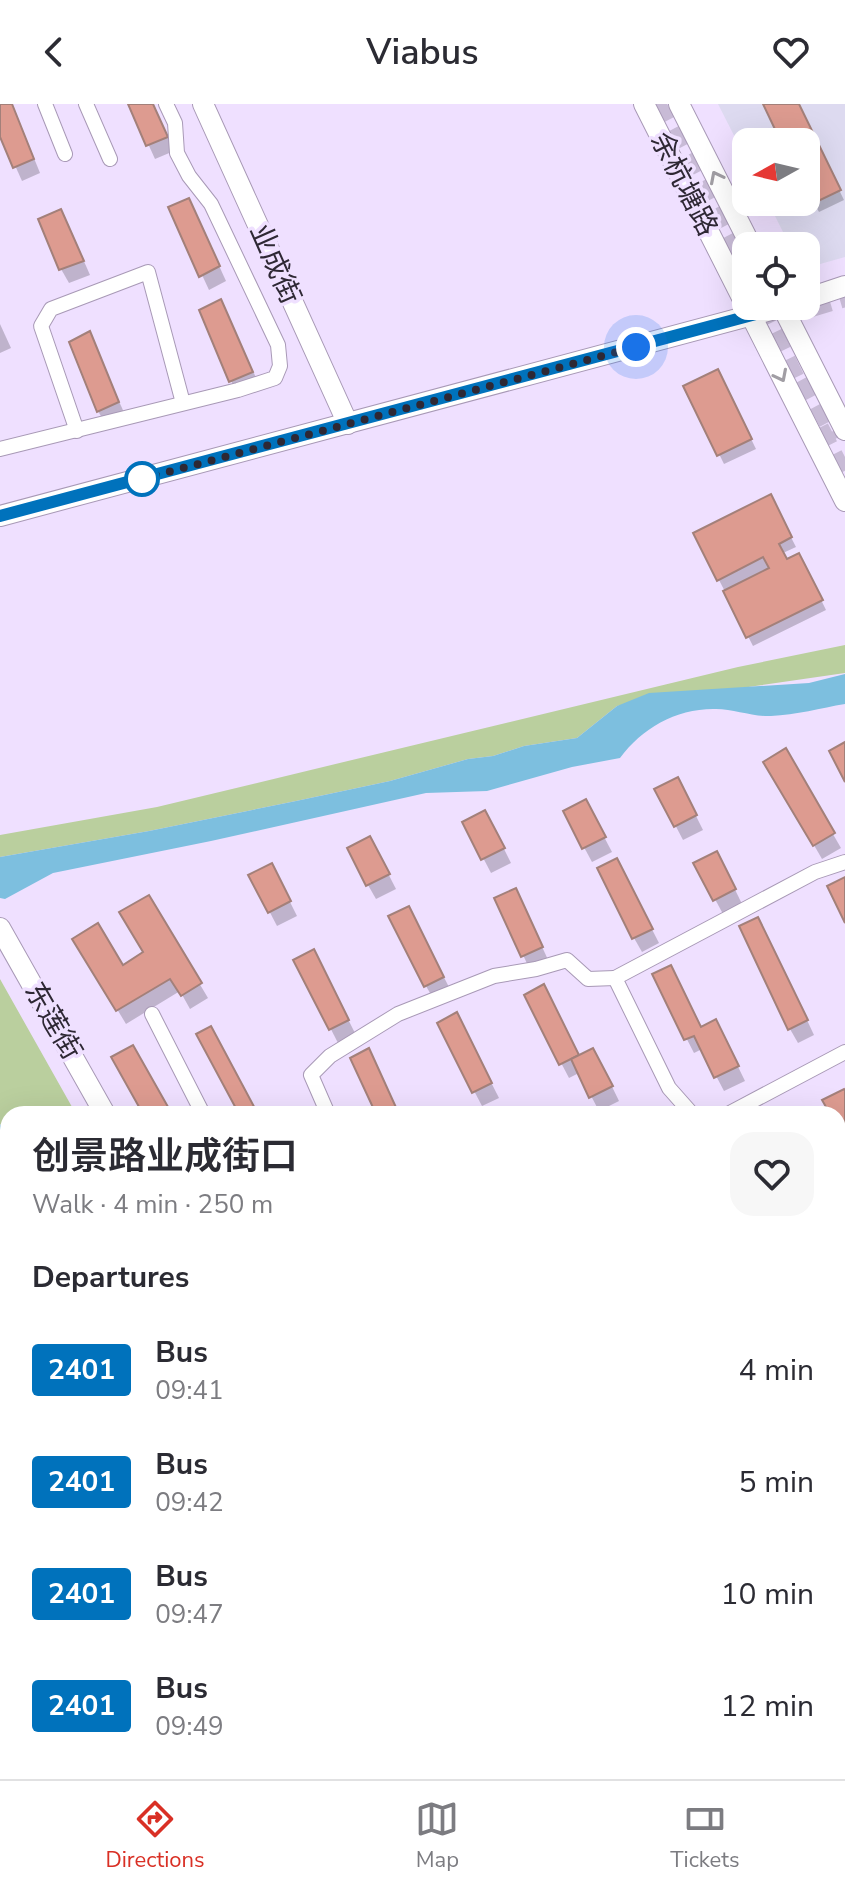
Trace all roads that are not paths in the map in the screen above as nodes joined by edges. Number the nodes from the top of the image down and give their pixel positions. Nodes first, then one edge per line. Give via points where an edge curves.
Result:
1 (45, 104) edge
2 (86, 104) edge
3 (166, 104) edge
4 (203, 104) edge
5 (644, 104) edge
6 (679, 104) edge
7 (65, 154) dead end
8 (110, 159) dead end
9 (744, 232) edge
10 (732, 278) edge
11 (845, 286) edge
12 (820, 294) edge
13 (736, 320) edge
14 (753, 320) edge
15 (791, 320) edge
16 (183, 403) junction
17 (348, 424) junction
18 (845, 430) edge
19 (77, 431) junction
20 (0, 449) edge
21 (845, 501) edge
22 (0, 516) edge
23 (845, 862) edge
24 (0, 928) edge
25 (615, 978) junction
26 (152, 1014) dead end
27 (845, 1052) edge
28 (100, 1106) edge
29 (199, 1106) edge
30 (325, 1106) edge
31 (685, 1106) edge
32 (743, 1106) edge

1 - 7 street
2 - 8 street
3 - 16 street via 175,123 177,153 211,204 278,345 280,366 275,378
4 - 17 street, 业成街
5 - 10 street, 余杭塘路
9 -> 6 street, 余杭塘路
11 - 12 street
13 - 17 street
14 -> 21 street, 余杭塘路
15 - 18 street
16 - 19 street
16 - 19 street via 148,272 51,309 41,326
17 - 22 street
19 - 20 street
23 - 25 street via 815,872
24 - 28 street, 东莲街
25 - 30 street via 588,979 567,960 494,976 398,1014 330,1056 311,1075
25 - 31 street via 669,1088
26 - 29 street
27 - 32 street

